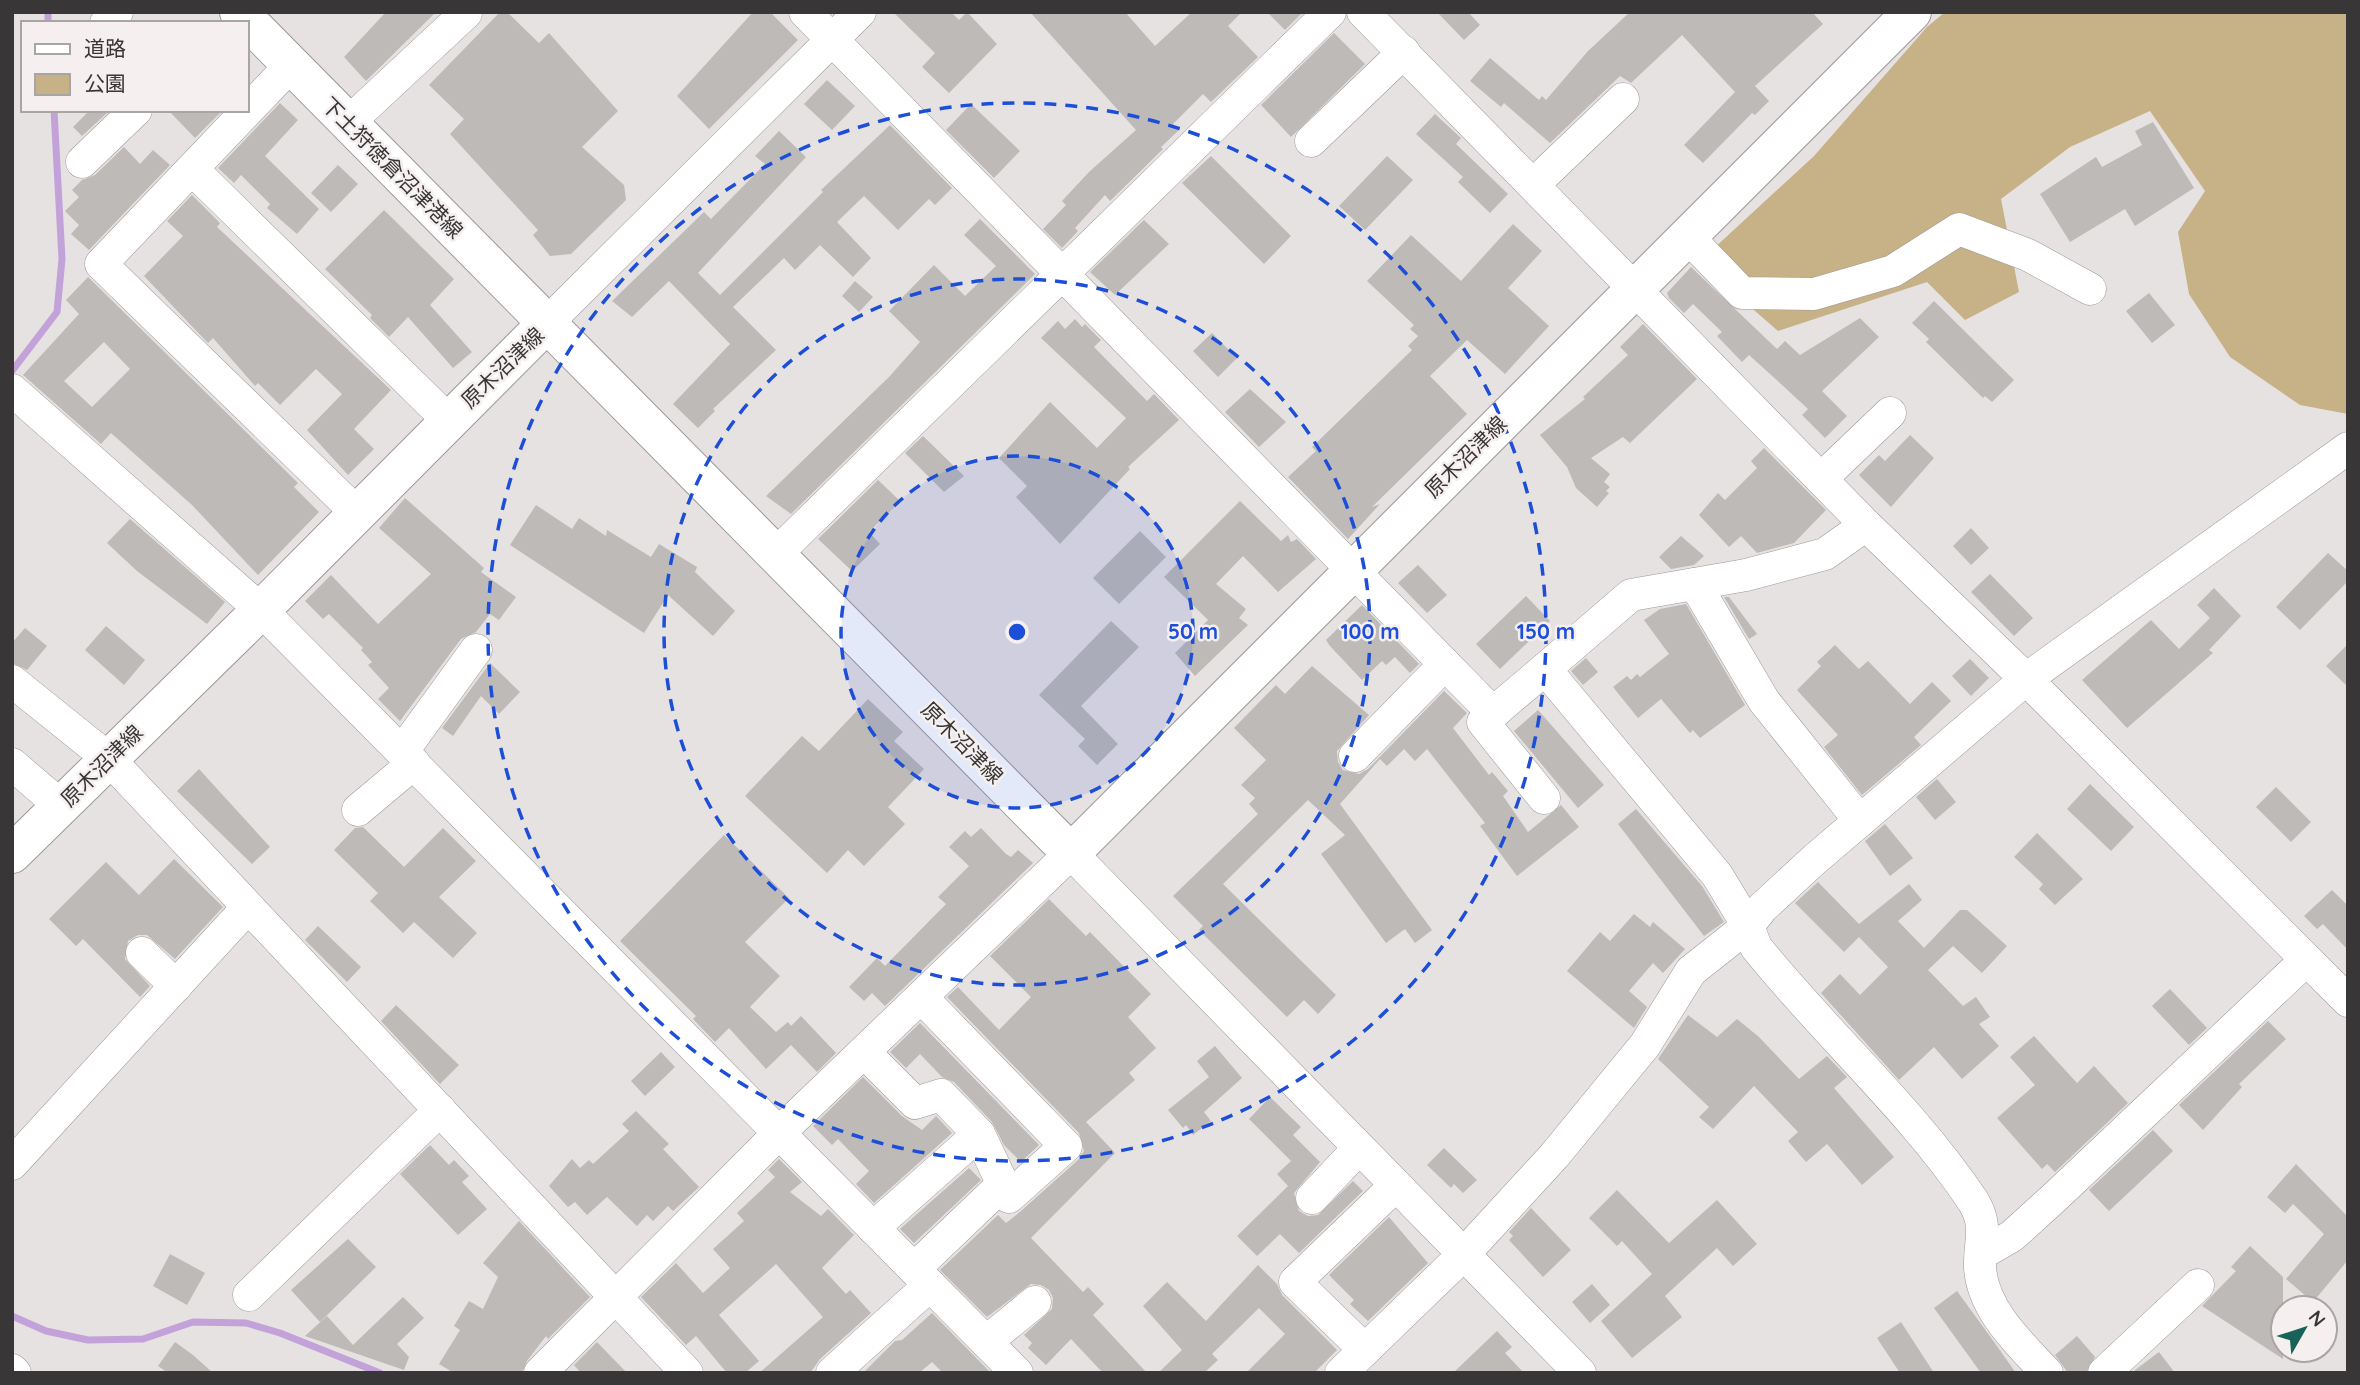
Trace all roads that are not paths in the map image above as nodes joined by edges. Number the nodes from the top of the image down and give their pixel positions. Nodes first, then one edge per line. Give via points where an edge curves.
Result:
1 (805, 12) edge
2 (860, 12) edge
3 (1330, 12) edge
4 (1363, 12) edge
5 (1912, 12) edge
6 (466, 13) edge
7 (248, 22) edge
8 (832, 40) junction
9 (1404, 52) junction
10 (291, 65) junction
11 (1623, 99) dead end
12 (248, 110) edge
13 (134, 112) edge
14 (246, 112) edge
15 (348, 123) junction
16 (1311, 141) dead end
17 (82, 162) dead end
18 (192, 169) junction
19 (1533, 185) junction
20 (1687, 236) junction
21 (1063, 275) junction
22 (1635, 289) junction
23 (2090, 289) dead end
24 (545, 324) junction
25 (12, 390) edge
26 (1890, 413) dead end
27 (449, 421) junction
28 (2348, 448) edge
29 (1821, 479) junction
30 (357, 513) junction
31 (1866, 525) junction
32 (775, 555) junction
33 (1352, 569) junction
34 (1695, 584) junction
35 (261, 610) junction
36 (475, 650) dead end
37 (1445, 664) junction
38 (1545, 669) junction
39 (2026, 679) junction
40 (12, 681) edge
41 (1498, 709) junction
42 (1355, 757) dead end
43 (108, 758) junction
44 (408, 758) junction
45 (12, 764) edge
46 (1545, 798) dead end
47 (61, 806) junction
48 (358, 810) dead end
49 (1860, 821) junction
50 (1071, 853) junction
51 (12, 854) edge
52 (248, 907) junction
53 (1748, 926) junction
54 (142, 953) dead end
55 (2306, 960) junction
56 (176, 986) junction
57 (921, 997) junction
58 (2348, 1001) edge
59 (864, 1052) junction
60 (440, 1110) junction
61 (779, 1133) junction
62 (979, 1134) junction
63 (1359, 1148) junction
64 (12, 1164) edge
65 (1003, 1184) junction
66 (1395, 1186) junction
67 (1312, 1198) dead end
68 (873, 1228) junction
69 (1981, 1254) junction
70 (1462, 1255) junction
71 (922, 1277) junction
72 (2198, 1285) dead end
73 (249, 1295) dead end
74 (615, 1296) junction
75 (1035, 1302) dead end
76 (986, 1342) junction
77 (1365, 1350) junction
78 (540, 1373) edge
79 (687, 1373) edge
80 (832, 1373) edge
81 (1017, 1373) edge
82 (1341, 1373) edge
83 (1580, 1373) edge
84 (2047, 1373) edge
85 (2104, 1373) edge

1 - 8 street
2 - 8 street
3 - 21 street
4 - 9 street
5 - 20 main road, 原木沼津線
6 - 15 street
7 - 10 main road, 下土狩徳倉沼津港線
8 - 21 street
8 - 24 street
9 - 16 street
9 - 19 street
10 - 12 street
10 - 15 main road, 下土狩徳倉沼津港線
11 - 19 street
13 - 17 street
14 - 18 street
15 - 24 main road, 下土狩徳倉沼津港線
18 - 27 street
18 - 30 street via 101,264
19 - 22 street
20 - 22 main road, 原木沼津線
20 - 23 street via 1742,293 1814,294 1880,275 1959,229 2028,256
21 - 32 street
21 - 33 street
22 - 29 street
22 - 33 main road, 原木沼津線
24 - 27 main road, 原木沼津線
24 - 32 main road, 原木沼津線
25 - 35 street
26 - 29 street
27 - 30 main road, 原木沼津線
28 - 39 street
29 - 31 street
30 - 35 main road, 原木沼津線
31 - 34 street via 1825,554
31 - 39 street
32 - 50 main road, 原木沼津線
33 - 37 street
33 - 50 main road, 原木沼津線
34 - 38 street via 1631,595
34 - 49 street via 1764,701
35 - 43 main road, 原木沼津線
35 - 44 street
36 - 44 street
37 - 41 street via 1493,713
37 - 42 street
38 - 41 street
38 - 53 street via 1717,875
39 - 49 street
39 - 55 street
40 - 43 street
41 - 46 street via 1483,722
43 - 47 main road, 原木沼津線
43 - 52 street
44 - 48 street
44 - 61 street
45 - 47 street
47 - 51 main road, 原木沼津線
49 - 53 street via 1762,908
50 - 57 street
50 - 63 street
52 - 56 street
52 - 60 street
53 - 69 street via 1763,956 1972,1201 1983,1219
53 - 70 street via 1691,971 1645,1045 1554,1156
54 - 56 street
55 - 58 street
55 - 69 street via 2056,1197 2012,1236
56 - 64 street
57 - 59 street
57 - 65 street via 1066,1146 1009,1197
59 - 61 street
59 - 62 street via 915,1103 941,1095
60 - 73 street
60 - 74 street
61 - 68 street
61 - 74 street
62 - 65 street
62 - 68 street
63 - 66 street
63 - 67 street
65 - 71 street
66 - 70 street
66 - 77 street via 1295,1282
68 - 71 street
69 - 84 street via 1989,1302
70 - 77 street
70 - 83 street
71 - 76 street
71 - 80 street
72 - 85 street
74 - 78 street
74 - 79 street
75 - 76 street
76 - 81 street
77 - 82 street

